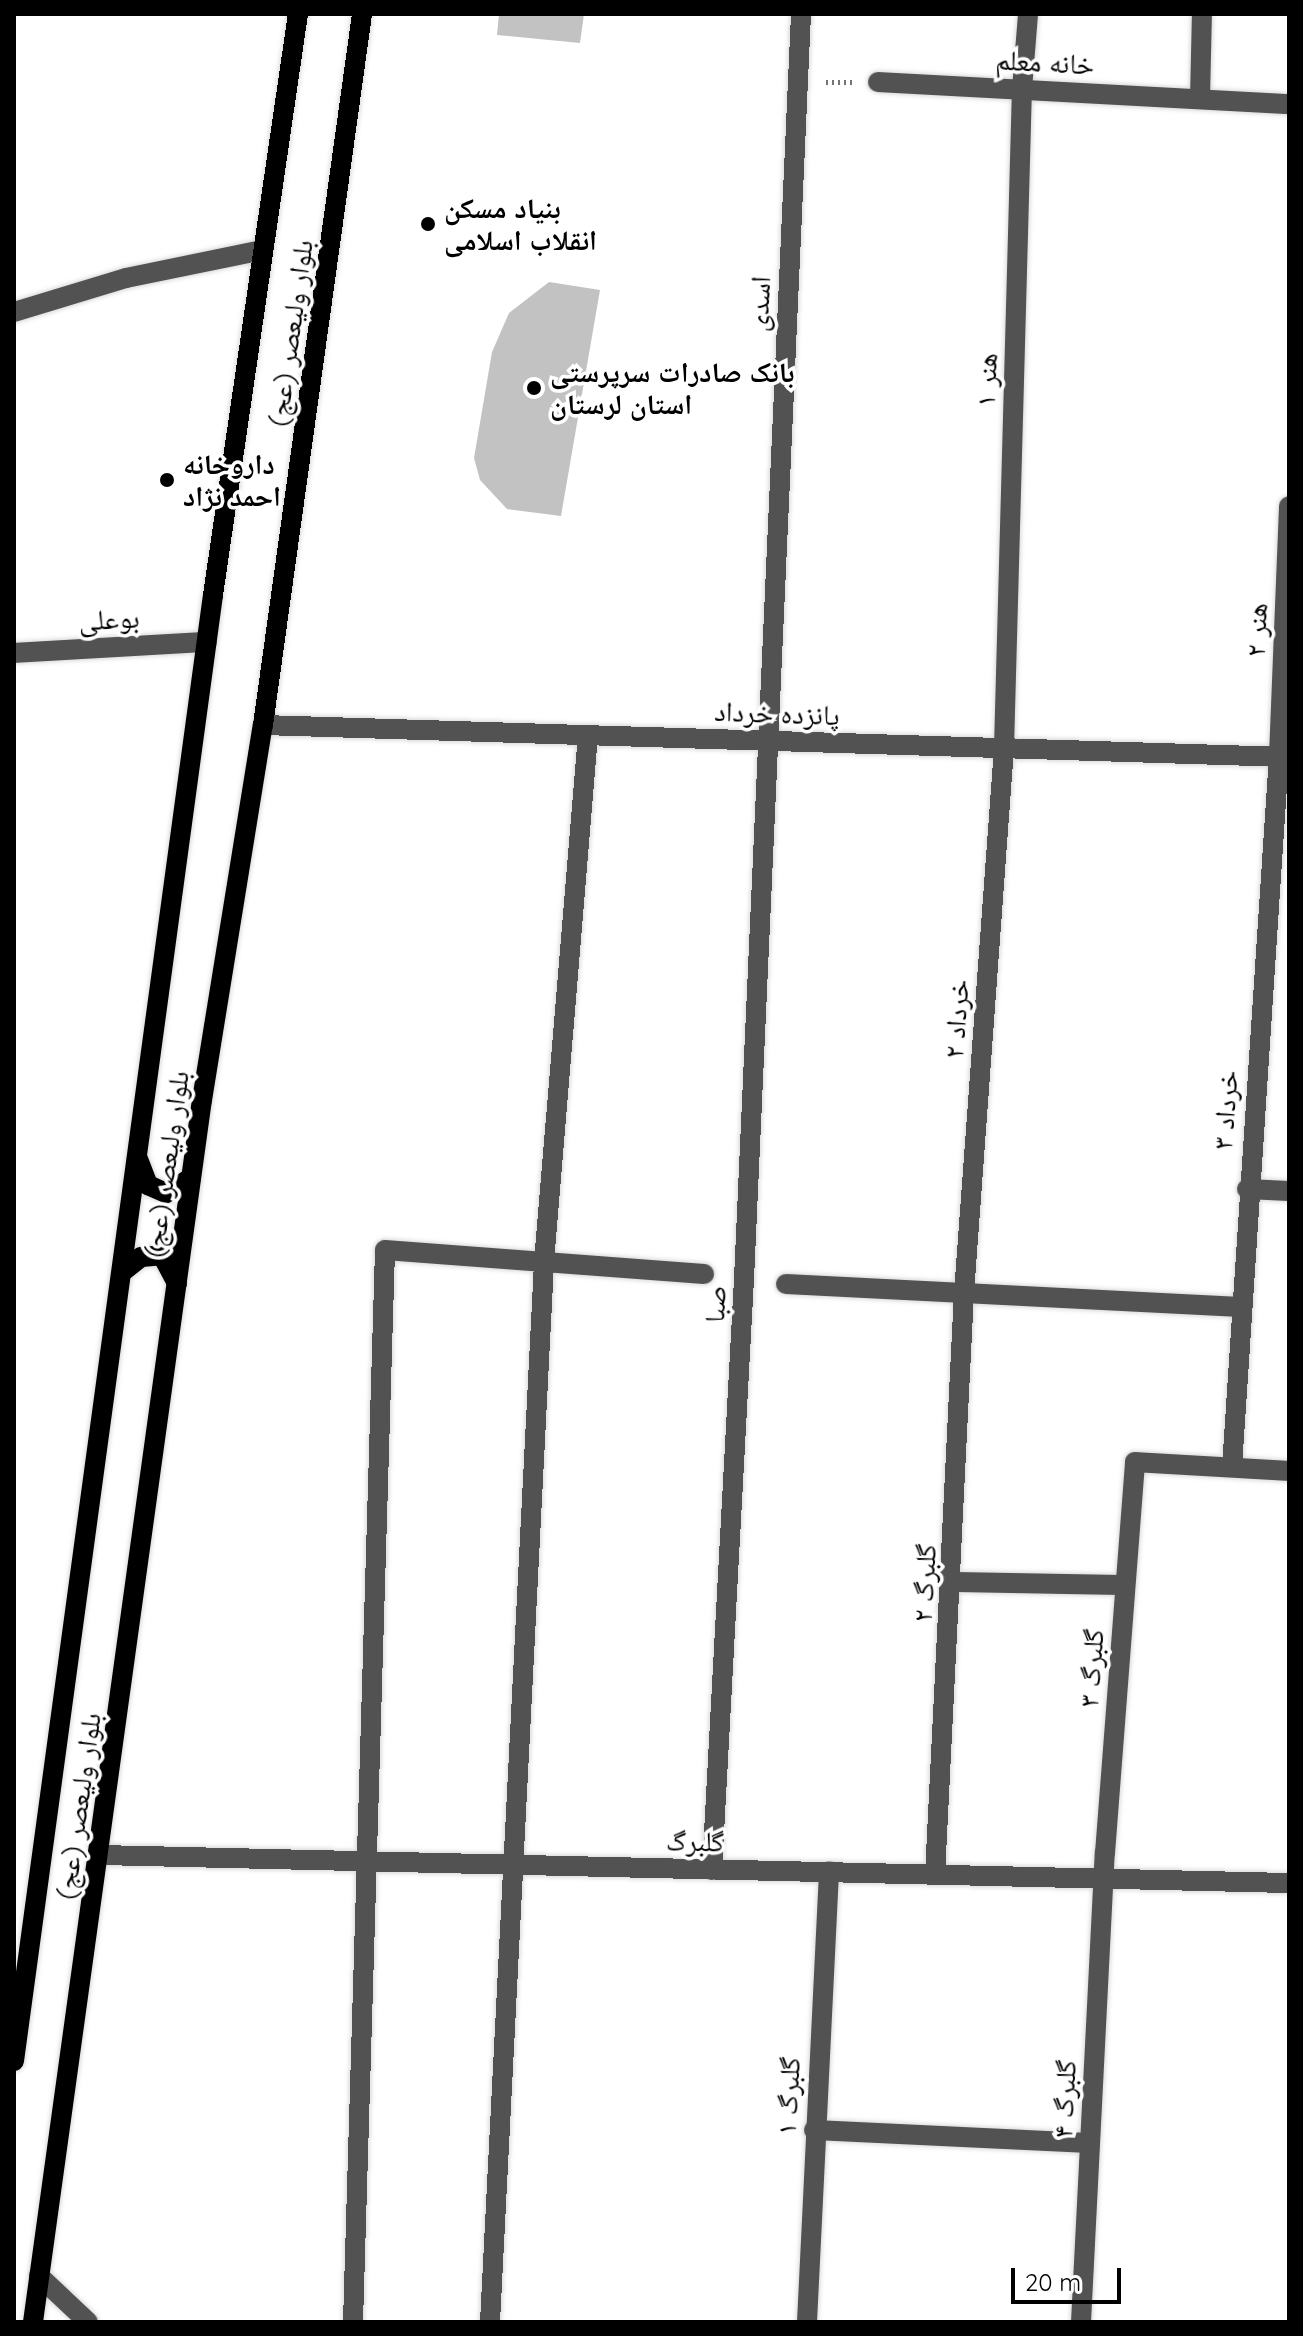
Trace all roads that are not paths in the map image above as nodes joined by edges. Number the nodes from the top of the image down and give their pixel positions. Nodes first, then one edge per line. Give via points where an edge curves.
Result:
1 (298, 14) edge
2 (362, 14) edge
3 (801, 14) edge
4 (1028, 14) edge
5 (1202, 14) edge
6 (878, 82) road end
7 (1022, 89) junction
8 (1200, 99) junction
9 (1289, 104) edge
10 (263, 250) junction
11 (14, 312) edge
12 (1289, 506) edge
13 (207, 642) junction
14 (14, 653) edge
15 (263, 725) junction
16 (588, 735) junction
17 (768, 741) junction
18 (1004, 748) junction
19 (1284, 757) edge
20 (138, 1159) junction
21 (191, 1178) junction
22 (1247, 1189) junction
23 (1289, 1191) edge
24 (544, 1262) junction
25 (122, 1272) junction
26 (704, 1274) dead end
27 (177, 1283) junction
28 (786, 1284) dead end
29 (964, 1293) junction
30 (1240, 1307) junction
31 (1232, 1467) junction
32 (1289, 1471) edge
33 (952, 1582) junction
34 (1125, 1585) junction
35 (100, 1855) junction
36 (368, 1861) junction
37 (513, 1865) junction
38 (712, 1870) junction
39 (829, 1872) junction
40 (935, 1875) junction
41 (1103, 1879) junction
42 (1289, 1883) edge
43 (14, 2061) edge
44 (814, 2130) junction
45 (1090, 2143) junction
46 (39, 2276) junction
47 (33, 2322) edge
48 (88, 2322) edge
49 (353, 2322) edge
50 (490, 2322) edge
51 (807, 2322) edge
52 (1081, 2322) edge

1 - 10 main road, بلوار ولیعصر (عج)
2 - 15 main road, بلوار ولیعصر (عج)
3 - 17 street, اسدی
4 - 7 street, هنر ۱
5 - 8 street
6 - 7 street, خانه معلم
7 - 8 street, خانه معلم
7 - 18 street, هنر ۱
8 - 9 street, خانه معلم
10 - 11 street via 126,278
10 - 13 main road, بلوار ولیعصر (عج)
12 - 19 street, هنر ۲
13 - 14 street, بوعلی
13 - 20 main road, بلوار ولیعصر (عج)
15 - 16 street, پانزده خرداد
15 - 21 main road, بلوار ولیعصر (عج)
16 - 17 street, پانزده خرداد
16 - 24 street
17 - 18 street, پانزده خرداد
17 - 38 street, صبا
18 - 19 street, پانزده خرداد
18 - 29 street, خرداد ۲
19 - 22 street, خرداد ۳
20 - 21 main road via 148,1185 166,1193
20 - 25 main road, بلوار ولیعصر (عج)
21 - 27 main road, بلوار ولیعصر (عج)
22 - 23 street
22 - 30 street, خرداد ۳
24 - 26 street
24 - 36 street via 385,1250
24 - 37 street
25 - 27 main road via 141,1257 162,1255
25 - 43 main road, بلوار ولیعصر (عج)
27 - 35 main road, بلوار ولیعصر (عج)
28 - 29 street
29 - 30 street
29 - 33 street, گلبرگ ۲
30 - 31 street, خرداد ۳
31 - 32 street
31 - 34 street, گلبرگ ۳ via 1135,1462
33 - 34 street
33 - 40 street, گلبرگ ۲
34 - 41 street, گلبرگ ۳
35 - 36 street, گلبرگ
35 - 46 main road, بلوار ولیعصر (عج)
36 - 37 street, گلبرگ
36 - 49 street
37 - 38 street, گلبرگ
37 - 50 street
38 - 39 street, گلبرگ
39 - 40 street, گلبرگ
39 - 44 street, گلبرگ ۱
40 - 41 street, گلبرگ
41 - 42 street, گلبرگ
41 - 45 street, گلبرگ ۴
44 - 45 street
44 - 51 street, گلبرگ ۱
45 - 52 street, گلبرگ ۴
46 - 47 main road, بلوار ولیعصر (عج)
46 - 48 street

